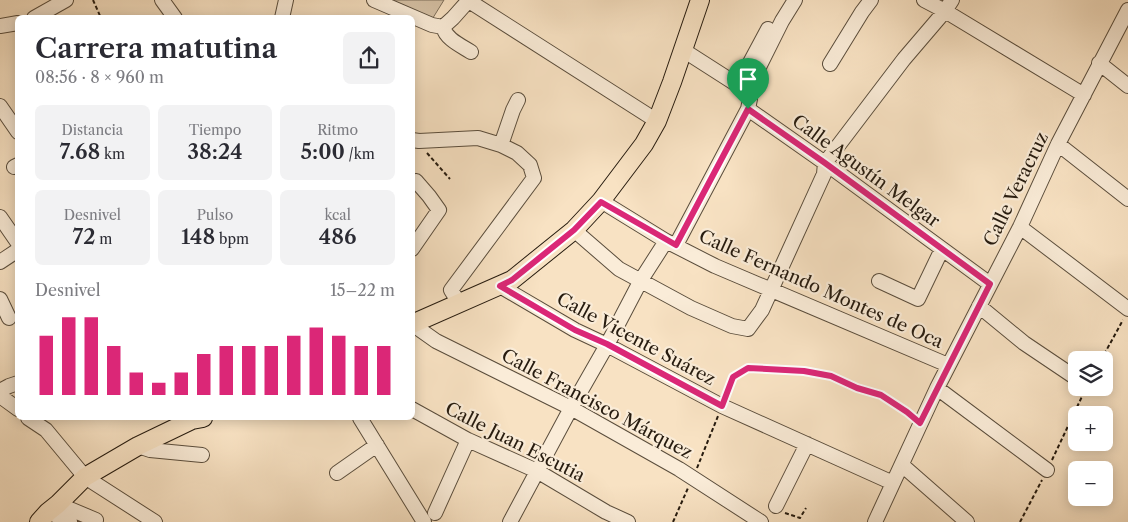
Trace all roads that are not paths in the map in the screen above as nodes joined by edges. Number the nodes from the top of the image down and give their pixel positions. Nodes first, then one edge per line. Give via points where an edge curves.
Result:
1 (66, 0) edge
2 (162, 0) edge
3 (286, 0) edge
4 (374, 0) edge
5 (469, 0) edge
6 (700, 0) edge
7 (794, 0) edge
8 (871, 0) edge
9 (924, 0) edge
10 (948, 6) edge
11 (782, 9) edge
12 (1128, 10) edge
13 (39, 15) edge
14 (173, 15) edge
15 (283, 15) edge
16 (409, 15) edge
17 (415, 18) edge
18 (15, 24) edge
19 (0, 26) edge
20 (443, 27) junction
21 (683, 50) junction
22 (471, 52) dead end
23 (1099, 63) junction
24 (830, 64) dead end
25 (1128, 86) edge
26 (742, 88) junction
27 (1084, 95) junction
28 (518, 100) dead end
29 (0, 106) edge
30 (748, 109) junction
31 (657, 121) junction
32 (15, 128) edge
33 (416, 140) edge
34 (1058, 144) junction
35 (501, 145) junction
36 (825, 163) junction
37 (416, 181) dead end
38 (1128, 199) edge
39 (601, 202) junction
40 (0, 217) edge
41 (1020, 227) junction
42 (574, 230) junction
43 (671, 243) junction
44 (15, 245) edge
45 (415, 245) edge
46 (942, 249) junction
47 (15, 251) edge
48 (0, 262) edge
49 (641, 280) junction
50 (879, 281) dead end
51 (990, 284) junction
52 (500, 286) junction
53 (770, 291) junction
54 (0, 299) edge
55 (459, 304) junction
56 (979, 306) junction
57 (1126, 314) edge
58 (9, 318) dead end
59 (415, 323) edge
60 (415, 326) edge
61 (607, 344) junction
62 (948, 365) junction
63 (1068, 373) edge
64 (15, 384) edge
65 (936, 388) junction
66 (0, 391) edge
67 (0, 396) edge
68 (15, 407) edge
69 (571, 408) junction
70 (415, 412) edge
71 (31, 420) edge
72 (192, 420) edge
73 (361, 420) edge
74 (468, 440) junction
75 (807, 444) junction
76 (377, 445) junction
77 (138, 446) junction
78 (202, 454) dead end
79 (902, 465) junction
80 (1047, 470) road end
81 (537, 471) junction
82 (337, 473) dead end
83 (85, 477) junction
84 (893, 483) junction
85 (776, 506) road end
86 (48, 513) edge
87 (430, 517) edge
88 (96, 520) dead end
89 (70, 522) edge
90 (155, 522) edge
91 (510, 522) edge
92 (628, 522) edge
93 (761, 522) edge
94 (874, 522) edge
95 (967, 522) edge

1 - 13 street
2 - 14 street
3 - 15 street
4 - 16 street
5 - 20 street
5 - 31 street
6 - 21 main road
7 - 11 street
8 - 24 street
9 - 10 street
10 - 27 street
10 - 36 street
11 - 26 street
12 - 23 street, Calle Veracruz
17 - 20 street
18 - 19 street
20 - 22 street via 449,38
21 - 26 street
21 - 31 main road
23 - 25 street
23 - 27 street, Calle Veracruz
26 - 30 street via 750,99
27 - 34 street, Calle Veracruz
28 - 35 street
29 - 32 street
30 - 36 street, Calle Agustín Melgar
30 - 43 street
31 - 39 main road
33 - 35 street via 478,138
34 - 38 street
34 - 41 street, Calle Veracruz
35 - 55 street via 518,153 530,165 534,178 451,290
36 - 46 street, Calle Agustín Melgar
36 - 53 street via 824,174
37 - 45 street via 439,210
39 - 42 main road
39 - 43 street, Calle Fernando Montes de Oca
40 - 44 street
41 - 51 street, Calle Veracruz
41 - 57 street
42 - 49 street via 619,269
42 - 52 main road
43 - 49 street
43 - 53 street, Calle Fernando Montes de Oca
46 - 50 street via 918,299
46 - 51 street, Calle Agustín Melgar
47 - 48 street
49 - 53 street via 691,308 732,326 748,329 762,310
49 - 61 street
51 - 56 street, Calle Veracruz
52 - 55 main road
52 - 61 street, Calle Vicente Suárez via 575,330
53 - 62 street, Calle Fernando Montes de Oca
54 - 58 street
55 - 59 main road
56 - 62 street, Calle Veracruz
56 - 63 street via 1024,343
60 - 69 street, Calle Francisco Márquez via 436,341
61 - 69 street
61 - 75 street, Calle Vicente Suárez via 722,406
62 - 65 street, Calle Veracruz
64 - 66 street
65 - 79 street, Calle Veracruz
65 - 80 street
67 - 68 street
69 - 81 street
69 - 93 street, Calle Francisco Márquez via 693,478
70 - 74 street, Calle Juan Escutia
71 - 83 street via 46,430
72 - 77 main road
73 - 76 street
74 - 81 street, Calle Juan Escutia
74 - 87 street
75 - 84 street, Calle Vicente Suárez
75 - 85 street
76 - 82 street
76 - 87 street
77 - 78 street
77 - 83 main road
79 - 84 street, Calle Veracruz
79 - 95 street
81 - 91 street
81 - 92 street, Calle Juan Escutia
83 - 86 main road
83 - 90 street
84 - 94 street, Calle Veracruz
86 - 88 street
86 - 89 street

